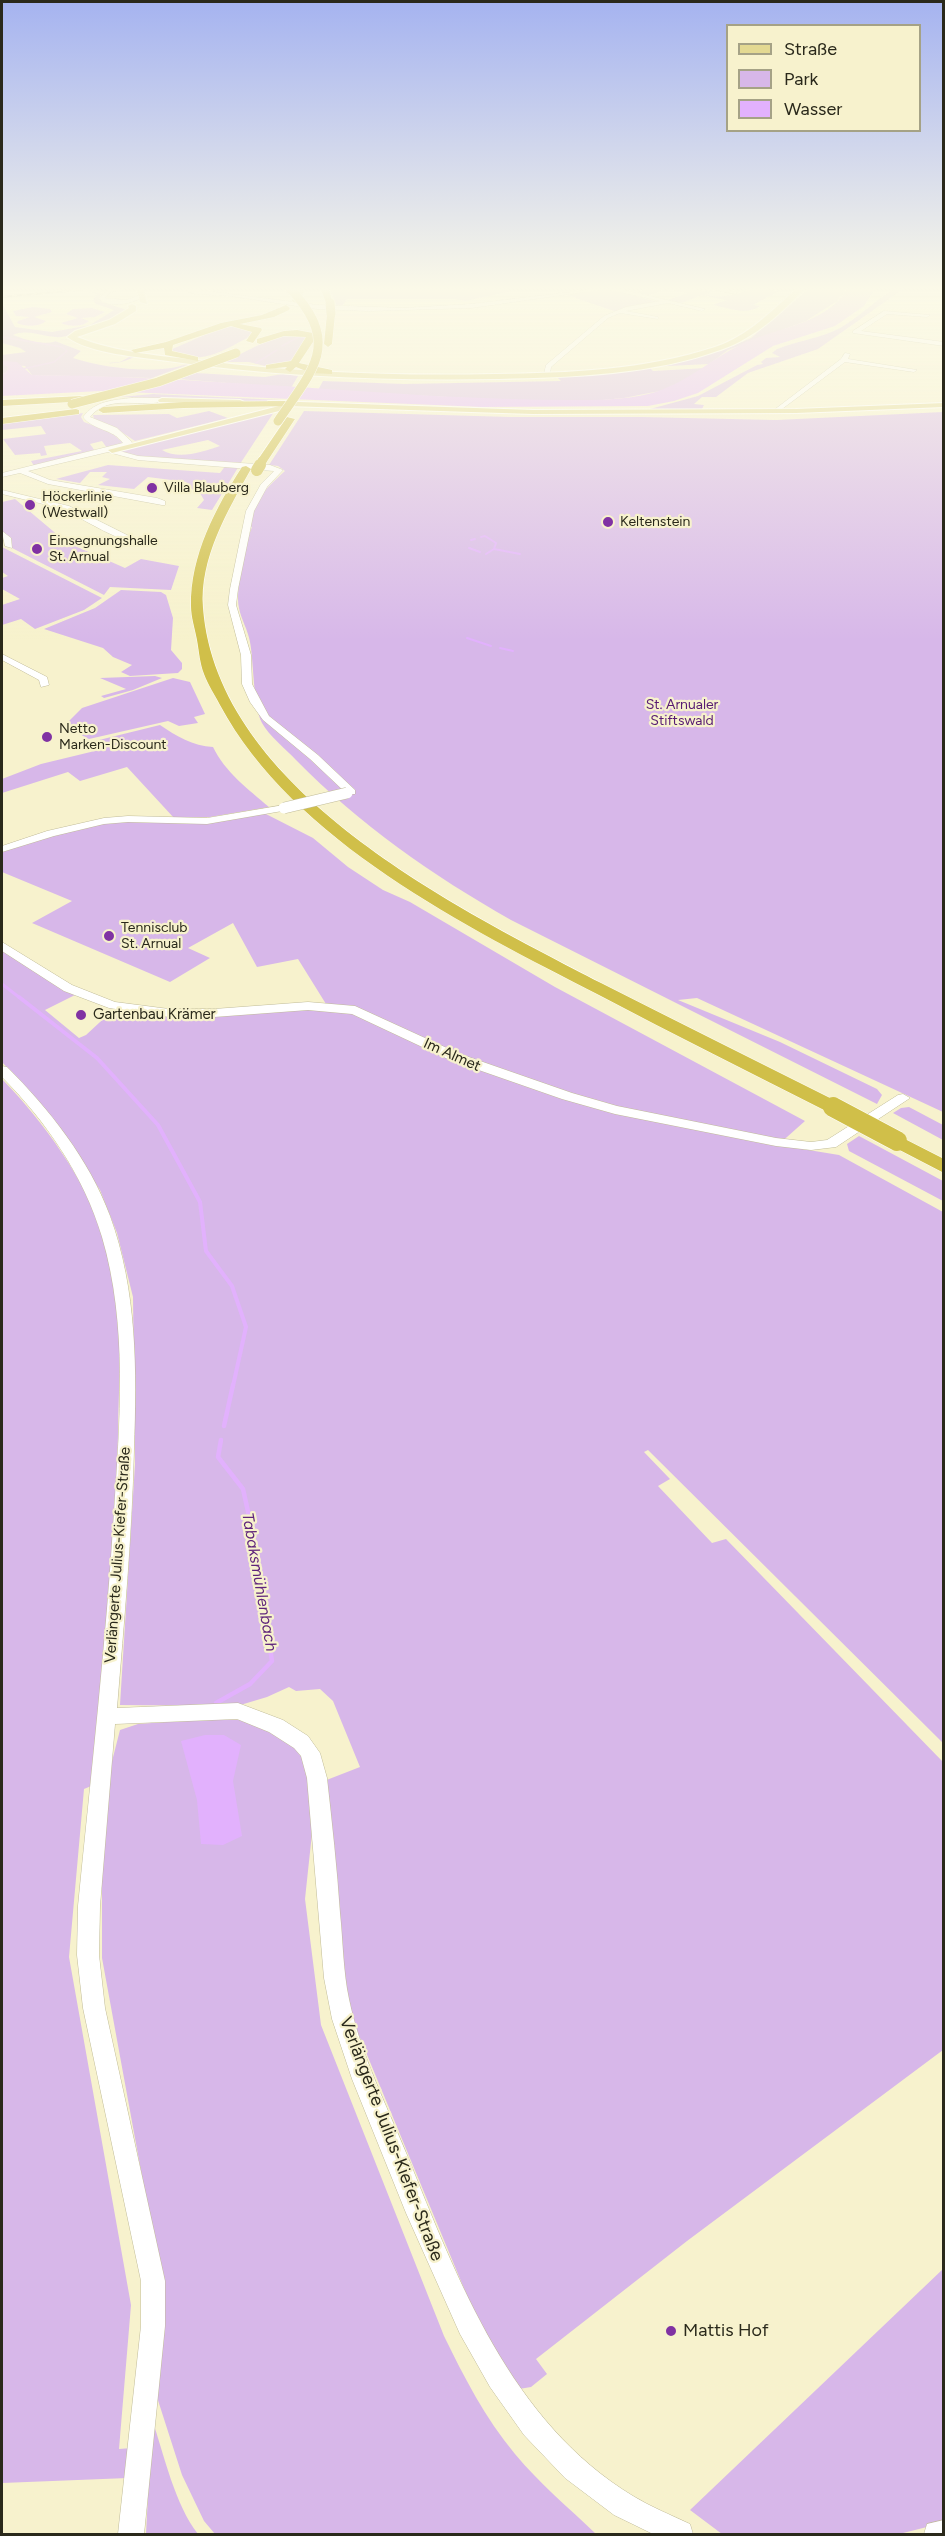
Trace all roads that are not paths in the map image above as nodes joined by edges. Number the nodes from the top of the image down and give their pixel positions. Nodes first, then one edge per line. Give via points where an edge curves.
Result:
1 (103, 405) edge
2 (178, 405) edge
3 (288, 405) edge
4 (298, 405) edge
5 (326, 405) edge
6 (786, 405) edge
7 (798, 405) edge
8 (936, 405) edge
9 (72, 406) joint
10 (343, 406) junction
11 (2, 418) edge
12 (147, 441) junction
13 (128, 442) junction
14 (111, 450) junction
15 (254, 465) junction
16 (22, 471) junction
17 (2, 475) edge
18 (2, 492) edge
19 (162, 503) dead end
20 (2, 533) edge
21 (139, 540) dead end
22 (9, 546) dead end
23 (217, 556) dead end
24 (2, 657) edge
25 (44, 685) dead end
26 (2, 849) edge
27 (2, 946) edge
28 (2, 1070) edge
29 (903, 1098) dead end
30 (902, 1136) junction
31 (944, 1152) edge
32 (944, 1167) edge
33 (106, 1716) junction
34 (944, 2533) edge
35 (131, 2535) edge
36 (680, 2535) edge
37 (937, 2535) edge

1 - 13 street via 86,417 114,430
2 - 9 highway via 103,410
3 - 15 highway, bridge
4 - 15 highway, bridge
5 - 10 main road
6 - 10 main road via 776,411 503,412
7 - 8 main road via 828,410
9 - 11 highway
10 - 12 main road via 276,409
12 - 13 street
12 - 14 main road
13 - 14 street
14 - 16 street
14 - 26 street, bridge via 132,457 278,469 278,474 261,490 248,516 232,601 246,655 247,684 266,718 351,792 207,821 115,819
15 - 23 highway
15 - 30 highway, bridge via 214,528 198,621 207,665 232,718 278,776 334,828 400,875 488,929 612,995
16 - 17 street
16 - 19 street via 48,482
18 - 21 street via 60,506 129,539
20 - 22 street
24 - 25 street via 44,679
27 - 29 street, Im Almet via 68,988 113,1005 169,1013 308,1006 355,1010 463,1060 567,1096 615,1110 776,1142 811,1146 831,1143
28 - 33 street, Verlängerte Julius-Kiefer-Straße via 46,1120 93,1192 110,1235 124,1299 124,1516
30 - 31 highway
30 - 32 highway
33 - 35 street, Verlängerte Julius-Kiefer-Straße via 88,1955 94,2008 153,2281 154,2303
33 - 36 street, Verlängerte Julius-Kiefer-Straße via 238,1710 291,1734 310,1753 315,1769 334,1969 345,2026 433,2250 466,2323 499,2381 539,2434 578,2472 607,2493
34 - 37 street

